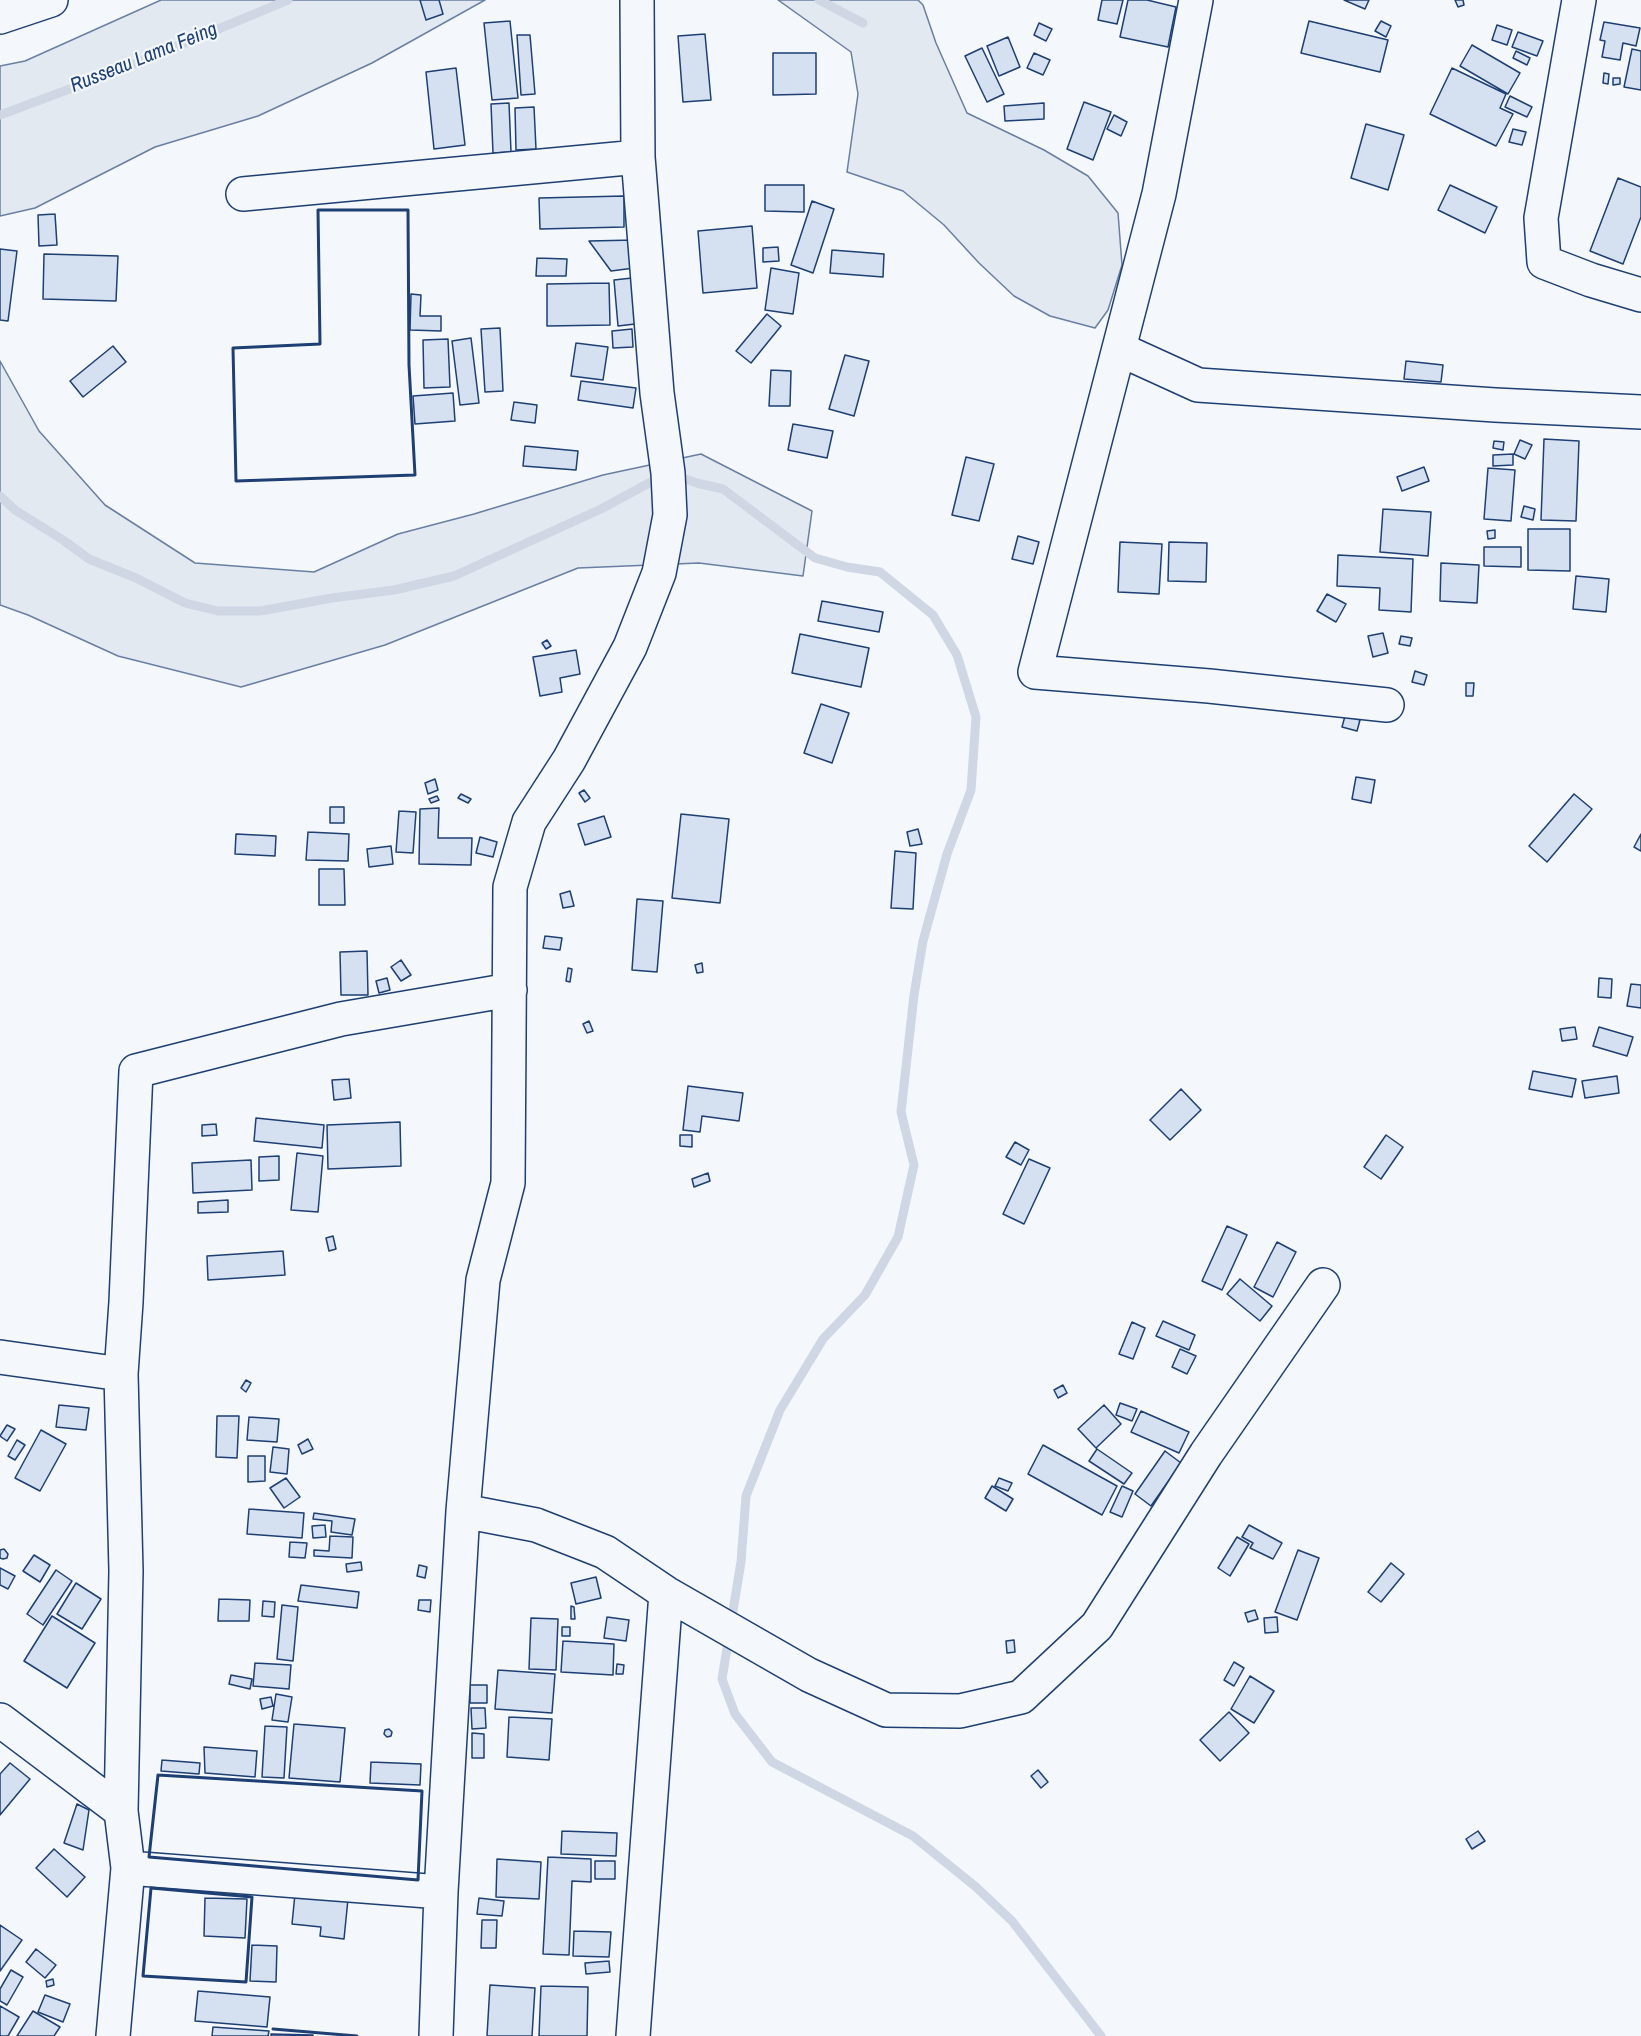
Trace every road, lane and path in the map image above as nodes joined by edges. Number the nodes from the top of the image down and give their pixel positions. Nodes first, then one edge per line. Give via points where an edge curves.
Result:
1 (51, 0) edge
2 (637, 0) edge
3 (1196, 0) edge
4 (1579, 0) edge
5 (0, 17) edge
6 (638, 157) junction
7 (243, 194) dead end
8 (1641, 295) edge
9 (1119, 349) junction
10 (1641, 412) edge
11 (1387, 705) dead end
12 (510, 990) junction
13 (1323, 1285) dead end
14 (0, 1357) edge
15 (121, 1374) junction
16 (463, 1511) junction
17 (666, 1593) junction
18 (0, 1720) edge
19 (121, 1811) junction
20 (128, 1868) junction
21 (441, 1892) junction
22 (113, 2036) edge
23 (436, 2036) edge
24 (633, 2036) edge

1 - 5 street
2 - 6 street
3 - 9 street via 1159,194
4 - 8 street via 1541,218 1544,262
6 - 7 street
6 - 12 street via 670,515 659,573 630,647 569,760 529,822 510,887
9 - 10 street via 1198,385
9 - 11 street via 1035,672
12 - 15 street via 341,1019 136,1071
12 - 16 street via 508,1183 483,1280
13 - 17 street via 1206,1454 1097,1626 1021,1697 960,1711 886,1710 809,1675
14 - 15 street
15 - 19 street via 126,1570
16 - 17 street via 536,1525 605,1552
16 - 21 street
17 - 24 street
18 - 19 street
19 - 20 street
20 - 21 street
20 - 22 street
21 - 23 street

